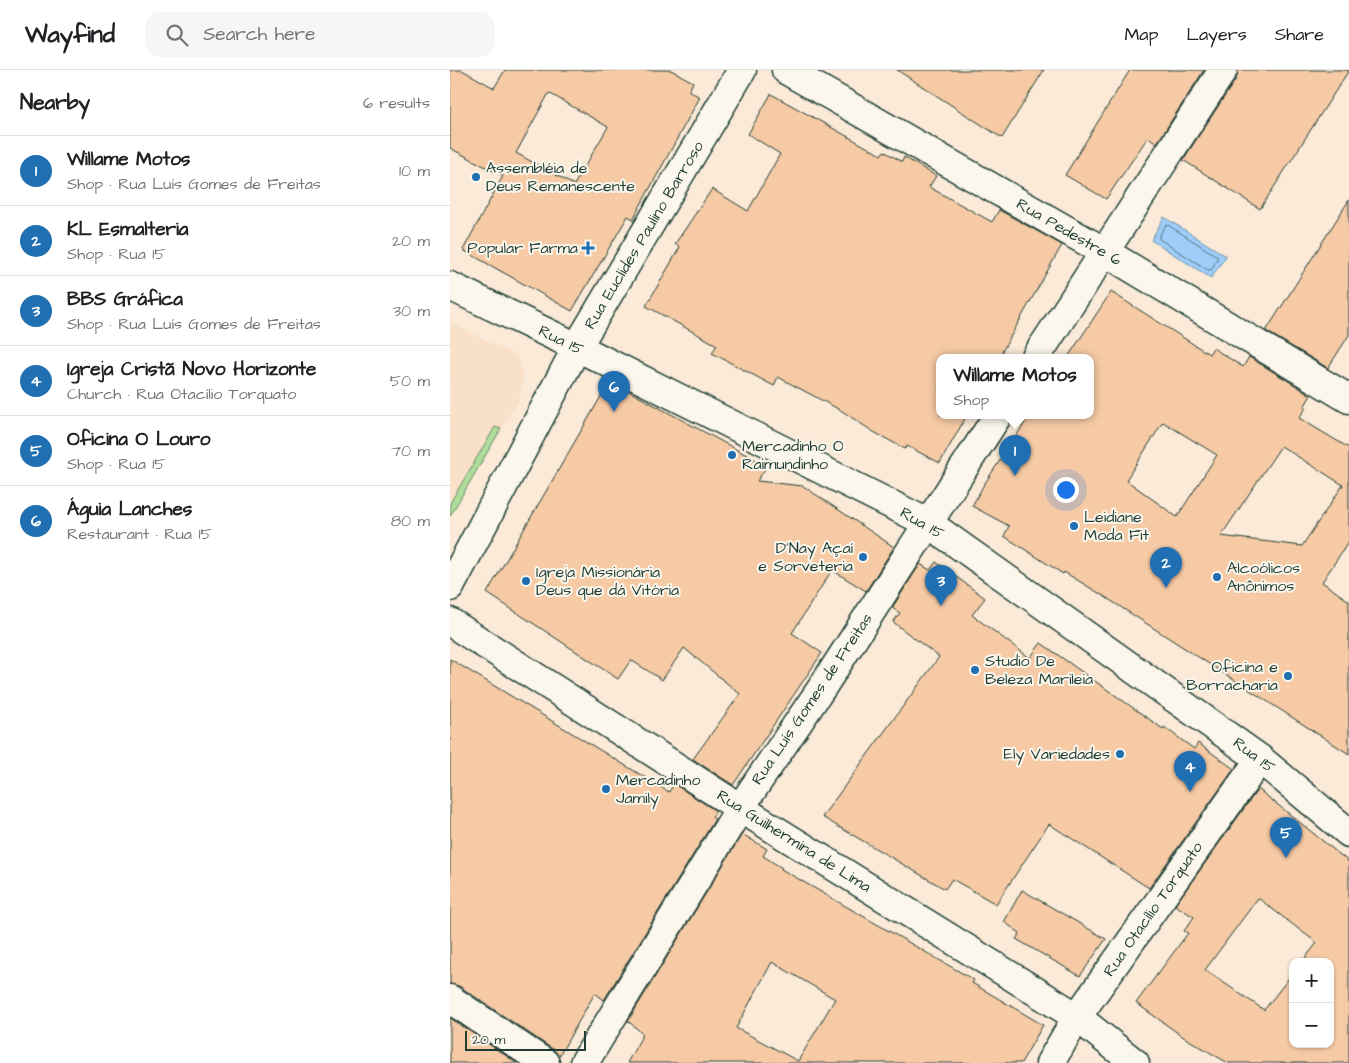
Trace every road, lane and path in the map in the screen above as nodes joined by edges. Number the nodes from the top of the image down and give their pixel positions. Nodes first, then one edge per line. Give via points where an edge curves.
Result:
1 (742, 70) edge
2 (786, 70) edge
3 (1223, 70) edge
4 (1105, 252) junction
5 (450, 286) edge
6 (578, 347) junction
7 (1038, 354) edge
8 (1349, 399) edge
9 (995, 419) edge
10 (928, 523) junction
11 (450, 587) edge
12 (450, 622) edge
13 (1260, 758) junction
14 (740, 808) junction
15 (1349, 833) edge
16 (450, 1000) edge
17 (1077, 1017) junction
18 (545, 1063) edge
19 (584, 1063) edge
20 (1050, 1063) edge
21 (1135, 1063) edge

1 - 6 street, Rua Euclides Paulino Barroso
2 - 4 street, Rua Pedestre 6
3 - 4 street
4 - 7 street
4 - 8 street, Rua Pedestre 6
5 - 6 street, Rua 15
6 - 10 street, Rua 15
6 - 11 street, Rua Euclides Paulino Barroso
9 - 10 street, Rua Luís Gomes de Freitas
10 - 13 street, Rua 15
10 - 14 street, Rua Luís Gomes de Freitas
12 - 14 street, Rua Guilhermina de Lima
13 - 15 street, Rua 15
13 - 17 street, Rua Otacílio Torquato
14 - 17 street, Rua Guilhermina de Lima
14 - 19 street, Rua Luís Gomes de Freitas
16 - 18 street
17 - 20 street, Rua Otacílio Torquato
17 - 21 street, Rua Guilhermina de Lima

